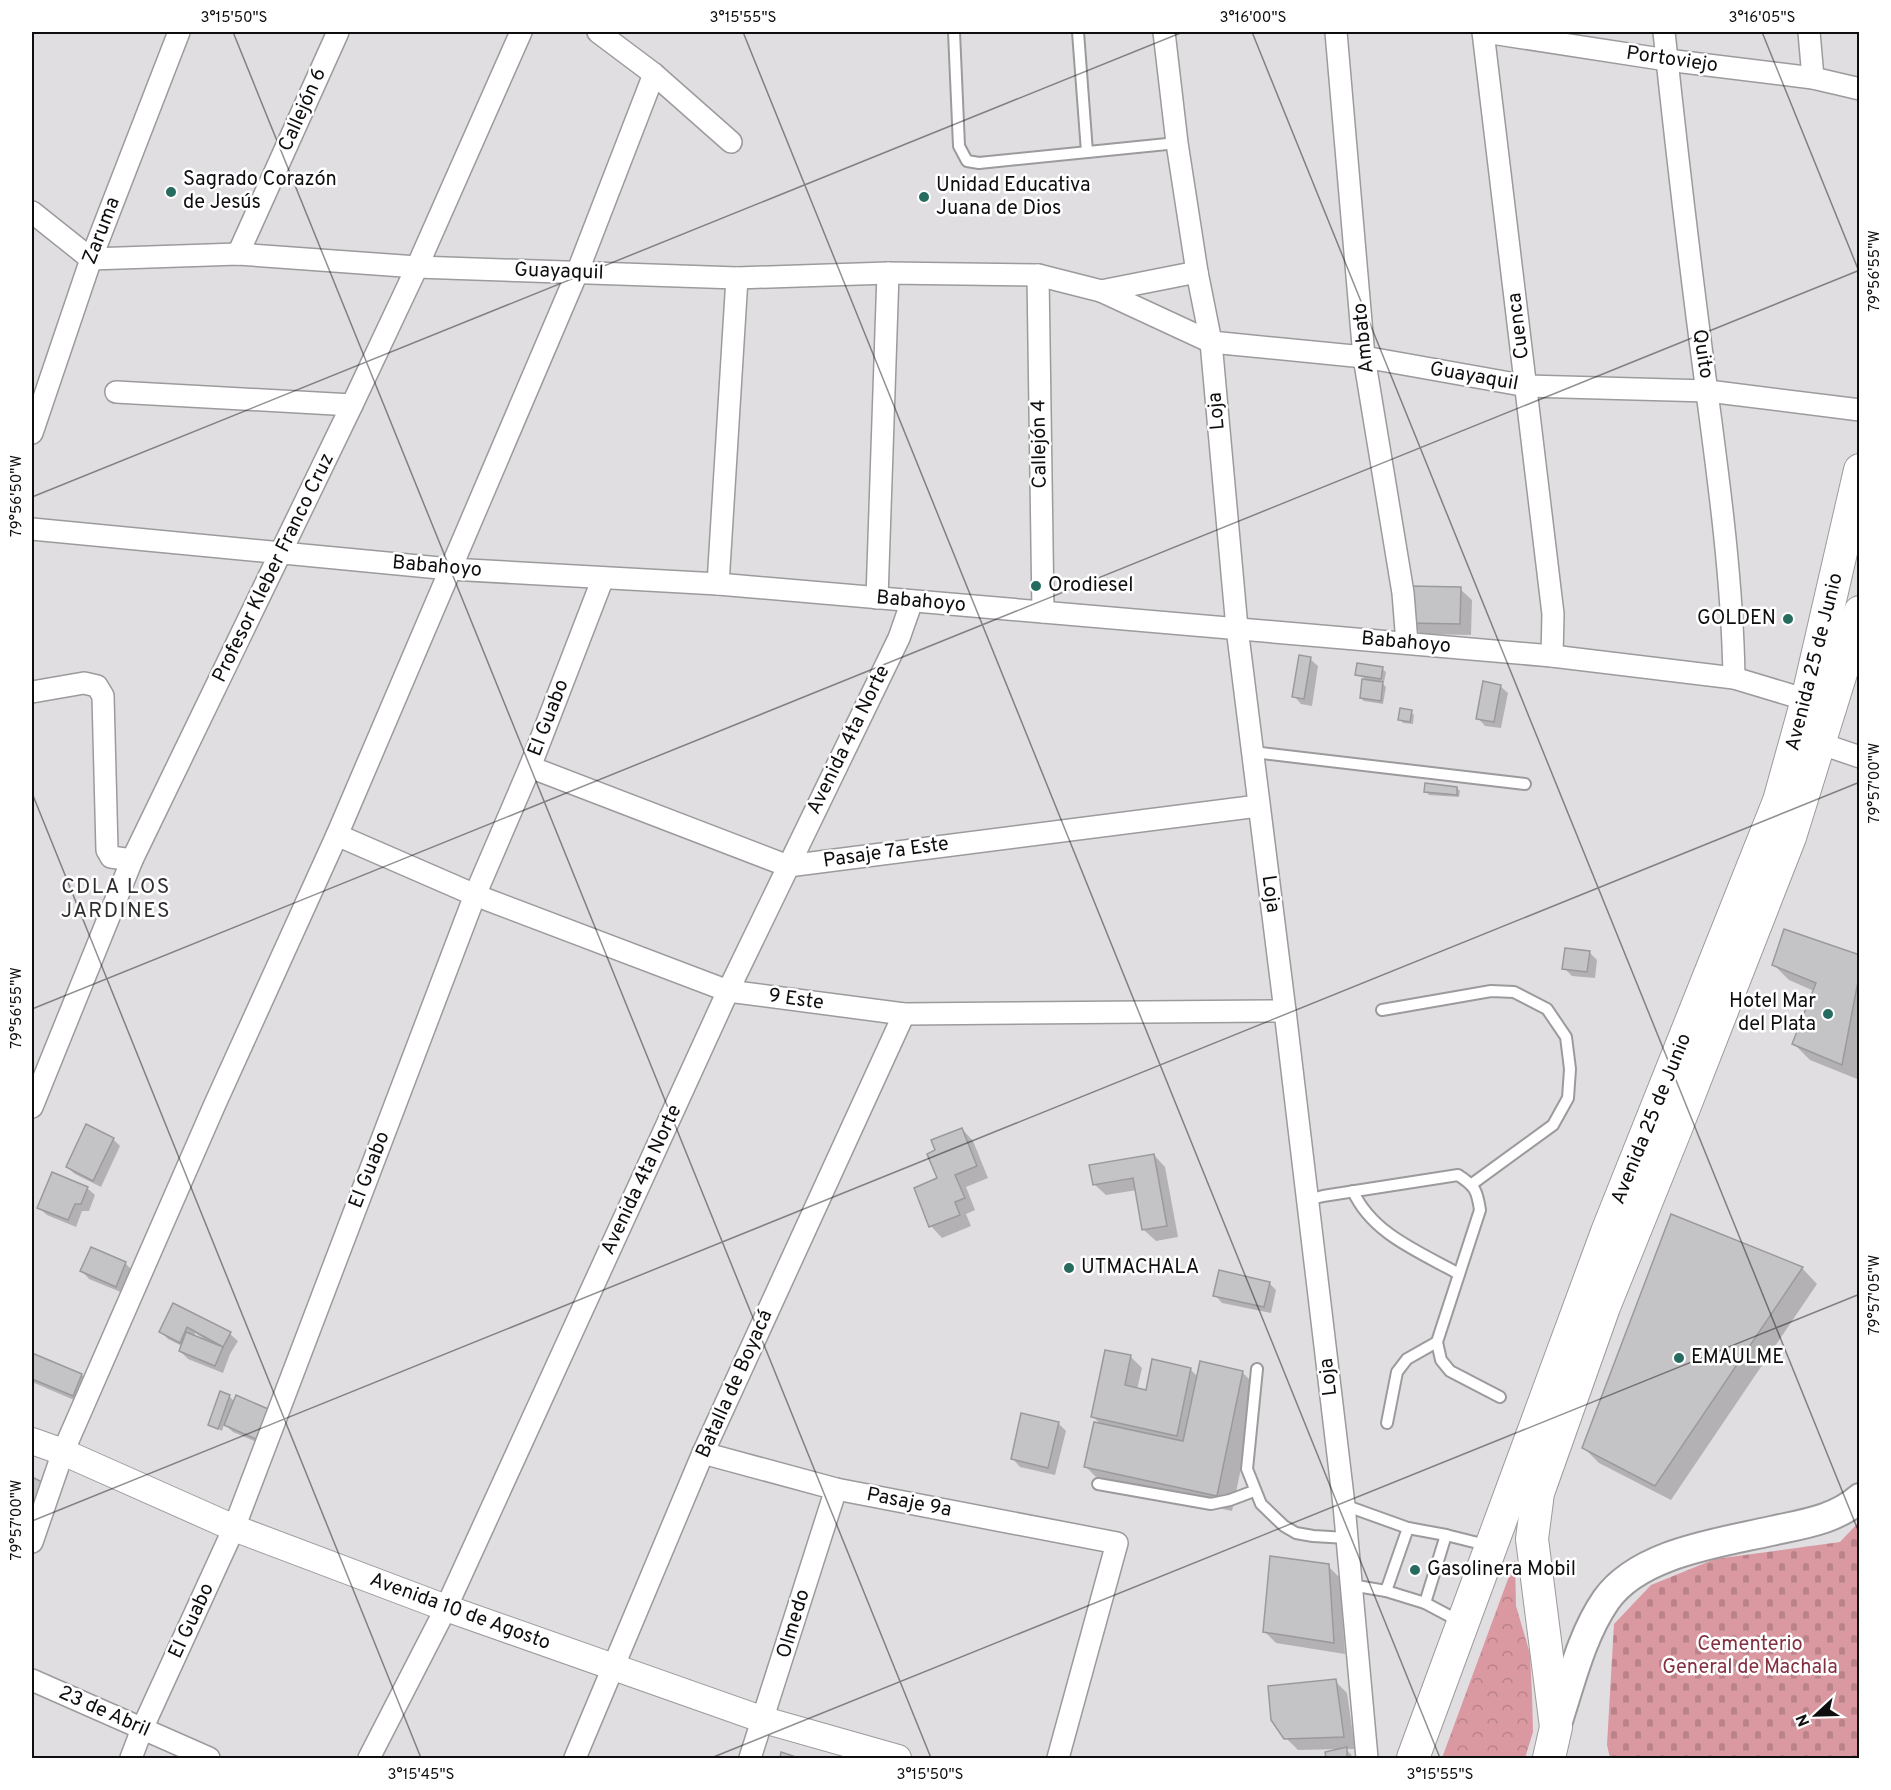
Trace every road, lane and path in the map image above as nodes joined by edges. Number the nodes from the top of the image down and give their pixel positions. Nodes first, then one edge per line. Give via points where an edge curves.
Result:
1 (179, 32) edge
2 (338, 32) edge
3 (521, 32) edge
4 (598, 32) edge
5 (954, 32) edge
6 (1078, 32) edge
7 (1164, 32) edge
8 (1336, 32) edge
9 (1484, 32) edge
10 (1664, 32) edge
11 (1809, 32) edge
12 (1667, 60) junction
13 (654, 74) junction
14 (1813, 78) junction
15 (1860, 89) edge
16 (731, 142) dead end
17 (1177, 143) junction
18 (1087, 152) junction
19 (32, 212) edge
20 (238, 254) junction
21 (91, 259) junction
22 (417, 267) junction
23 (1197, 272) junction
24 (578, 273) junction
25 (888, 273) junction
26 (1038, 275) junction
27 (737, 278) junction
28 (1101, 291) junction
29 (1211, 342) junction
30 (1364, 357) junction
31 (1527, 386) junction
32 (1708, 391) junction
33 (116, 392) dead end
34 (352, 405) junction
35 (1860, 410) edge
36 (32, 433) edge
37 (1860, 470) edge
38 (32, 529) edge
39 (281, 553) junction
40 (450, 569) junction
41 (603, 578) junction
42 (718, 584) junction
43 (877, 598) junction
44 (912, 601) junction
45 (1043, 612) junction
46 (1860, 612) edge
47 (1237, 628) junction
48 (1407, 644) junction
49 (1552, 656) junction
50 (1734, 678) junction
51 (32, 692) edge
52 (1808, 700) junction
53 (1819, 743) junction
54 (1253, 752) junction
55 (1860, 757) edge
56 (530, 767) junction
57 (1525, 784) dead end
58 (1258, 806) junction
59 (337, 835) junction
60 (132, 860) junction
61 (788, 866) junction
62 (475, 895) junction
63 (728, 991) junction
64 (1382, 1010) dead end
65 (1285, 1011) junction
66 (904, 1014) junction
67 (32, 1107) edge
68 (1472, 1184) junction
69 (1353, 1191) junction
70 (1308, 1200) junction
71 (1459, 1274) junction
72 (1437, 1342) junction
73 (1257, 1369) dead end
74 (1500, 1397) dead end
75 (1387, 1424) dead end
76 (32, 1441) edge
77 (63, 1452) junction
78 (703, 1453) junction
79 (1098, 1484) dead end
80 (836, 1489) junction
81 (1254, 1491) junction
82 (1860, 1498) edge
83 (1344, 1505) junction
84 (234, 1528) junction
85 (1408, 1528) junction
86 (1446, 1535) junction
87 (1347, 1538) junction
88 (32, 1542) edge
89 (1490, 1546) junction
90 (1351, 1585) junction
91 (1386, 1591) junction
92 (1425, 1603) junction
93 (446, 1608) junction
94 (1462, 1622) junction
95 (613, 1667) junction
96 (32, 1680) edge
97 (764, 1720) junction
98 (1556, 1727) junction
99 (142, 1729) junction
100 (131, 1758) edge
101 (209, 1758) edge
102 (369, 1758) edge
103 (575, 1758) edge
104 (750, 1758) edge
105 (898, 1758) edge
106 (1058, 1758) edge
107 (1366, 1758) edge
108 (1413, 1758) edge
109 (1549, 1758) edge

1 - 21 street, Zaruma
2 - 20 street, Callejón 6
3 - 22 street, Profesor Kleber Franco Cruz
4 - 13 street
5 - 18 lane via 958,146 967,161
6 - 18 lane
7 - 17 street, Loja
8 - 30 street, Ambato
9 - 12 street, Portoviejo
9 - 31 street, Cuenca
10 - 12 street, Quito
11 - 14 street
12 - 14 street, Portoviejo
12 - 32 street, Quito
13 - 16 street
13 - 24 street
14 - 15 street, Portoviejo
17 - 18 lane
17 - 23 street, Loja
19 - 21 street
20 - 21 street, Guayaquil
20 - 22 street, Guayaquil
21 - 36 street, Zaruma
22 - 24 street, Guayaquil
22 - 34 street, Profesor Kleber Franco Cruz
23 - 28 street, Guayaquil
23 - 29 street, Loja
24 - 27 street, Guayaquil
24 - 40 street
25 - 26 street, Guayaquil
25 - 27 street, Guayaquil
25 - 43 street
26 - 28 street, Guayaquil
26 - 45 street, Callejón 4
27 - 42 street
28 - 29 street, Guayaquil
29 - 30 street, Guayaquil
29 - 47 street, Loja
30 - 31 street, Guayaquil
30 - 48 street, Ambato via 1403,593
31 - 32 street, Guayaquil
31 - 49 street, Cuenca via 1553,614
32 - 35 street, Guayaquil
32 - 50 street, Quito via 1732,613
33 - 34 street
34 - 39 street, Profesor Kleber Franco Cruz
37 - 52 main road, Avenida 25 de Junio
38 - 39 street, Babahoyo
39 - 40 street, Babahoyo
39 - 60 street, Profesor Kleber Franco Cruz
40 - 41 street, Babahoyo
40 - 59 street
41 - 42 street, Babahoyo
41 - 56 street, El Guabo
42 - 43 street, Babahoyo
43 - 44 street, Babahoyo
44 - 45 street, Babahoyo
44 - 61 street, Avenida 4ta Norte via 898,638
45 - 47 street, Babahoyo
46 - 53 main road, Avenida 25 de Junio
47 - 48 street, Babahoyo
47 - 54 street, Loja
48 - 49 street, Babahoyo
49 - 50 street, Babahoyo
50 - 52 street, Babahoyo
51 - 60 street via 84,683 98,686 103,696 107,850 111,857
52 - 89 main road, Avenida 25 de Junio via 1779,801 1612,1222
53 - 55 street
53 - 98 main road, Avenida 25 de Junio via 1790,837 1604,1306 1538,1493 1532,1539
54 - 57 lane
54 - 58 street, Loja
56 - 61 street, Pasaje 7a Este
56 - 62 street, El Guabo
58 - 61 street, Pasaje 7a Este
58 - 65 street, Loja
59 - 62 street, 9 Este
59 - 77 street
60 - 67 street, Profesor Kleber Franco Cruz
61 - 63 street, Avenida 4ta Norte
62 - 63 street, 9 Este
62 - 84 street, El Guabo
63 - 66 street, 9 Este
63 - 93 street, Avenida 4ta Norte
64 - 68 lane via 1491,991 1514,992 1547,1009 1566,1037 1568,1098 1553,1125
65 - 66 street, 9 Este
65 - 70 street, Loja
66 - 78 street, Batalla de Boyacá
68 - 69 lane via 1458,1175
68 - 71 lane via 1480,1210
69 - 70 lane
69 - 71 lane via 1359,1205 1383,1231
70 - 83 street, Loja
71 - 72 lane
72 - 74 lane via 1441,1360 1450,1371
72 - 75 lane via 1407,1359 1397,1372
73 - 81 lane via 1247,1469
76 - 77 street, Avenida 10 de Agosto
77 - 84 street, Avenida 10 de Agosto
77 - 88 street
78 - 80 street, Pasaje 9a
78 - 95 street, Batalla de Boyacá
79 - 81 lane via 1211,1504
80 - 97 street, Olmedo
80 - 106 street, Pasaje 9a via 1117,1543
81 - 87 lane via 1273,1516 1296,1533
82 - 98 main road via 1819,1521 1690,1549 1638,1570 1607,1599 1588,1634
83 - 85 lane
83 - 87 street, Loja
84 - 93 street, Avenida 10 de Agosto
84 - 99 street, El Guabo
85 - 86 lane
85 - 91 lane
86 - 89 lane
86 - 92 lane
87 - 90 street, Loja
89 - 94 main road, Avenida 25 de Junio
90 - 91 lane
90 - 107 street, Loja
91 - 92 lane
92 - 94 lane
93 - 95 street, Avenida 10 de Agosto
93 - 102 street, Avenida 4ta Norte
94 - 108 main road, Avenida 25 de Junio
95 - 97 street, Avenida 10 de Agosto
95 - 103 street, Batalla de Boyacá
96 - 99 street, 23 de Abril
97 - 104 street, Olmedo
97 - 105 street, Avenida 10 de Agosto
98 - 109 main road, Avenida 25 de Junio
99 - 100 street, El Guabo
99 - 101 street, 23 de Abril

